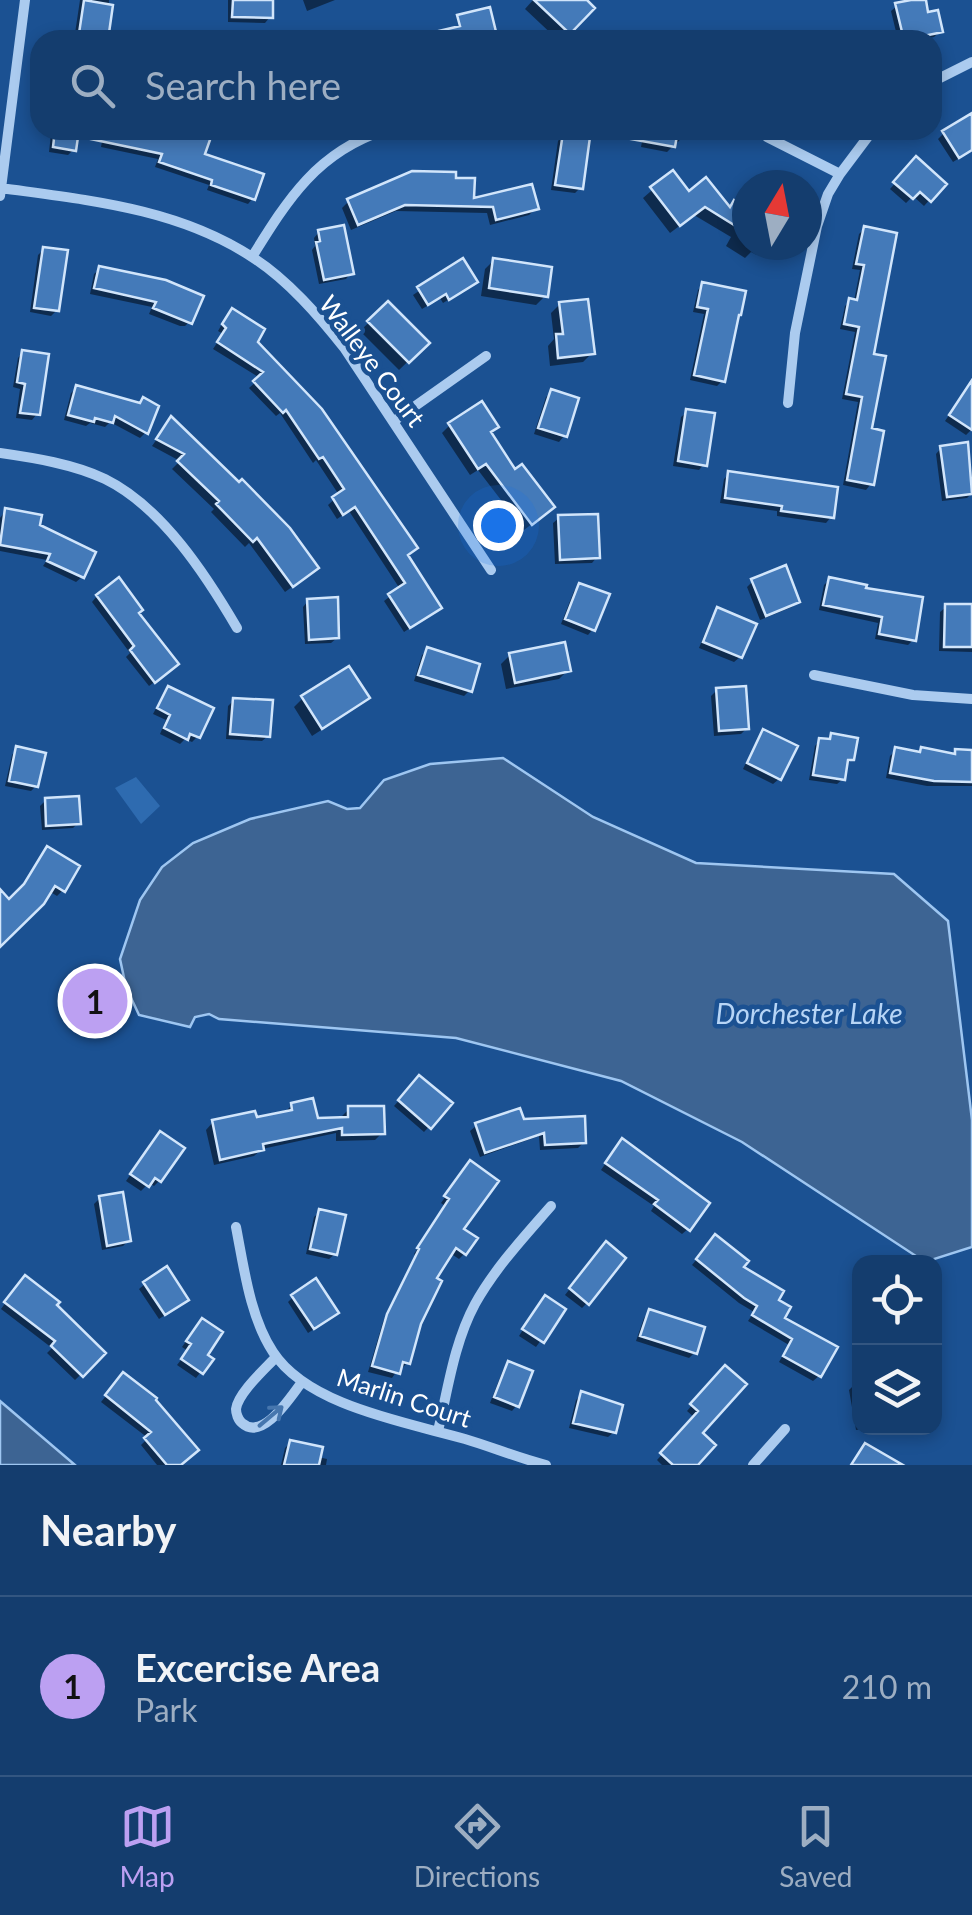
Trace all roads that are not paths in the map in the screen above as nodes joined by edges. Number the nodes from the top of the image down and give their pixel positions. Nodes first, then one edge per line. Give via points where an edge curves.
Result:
1 (25, 0) edge
2 (972, 62) edge
3 (942, 77) edge
4 (362, 140) edge
5 (771, 140) edge
6 (866, 140) edge
7 (840, 174) junction
8 (1, 188) edge
9 (0, 196) edge
10 (252, 257) junction
11 (486, 356) dead end
12 (788, 404) dead end
13 (394, 421) junction
14 (0, 454) edge
15 (491, 570) dead end
16 (237, 628) dead end
17 (814, 675) dead end
18 (972, 699) edge
19 (552, 1206) dead end
20 (236, 1228) dead end
21 (276, 1357) junction
22 (302, 1382) junction
23 (785, 1429) dead end
24 (438, 1431) junction
25 (541, 1464) edge
26 (753, 1465) edge

1 - 8 street
2 - 3 street
4 - 10 street via 310,174
5 - 7 street
6 - 7 street
7 - 12 street via 817,226
8 - 9 street
8 - 10 street, Walleye Court via 152,213
10 - 13 street, Walleye Court via 327,326
11 - 13 street
13 - 15 street, Walleye Court
14 - 16 street via 94,474 130,494 204,574
17 - 18 street via 913,696
19 - 24 street via 475,1304
20 - 21 street, Marlin Court via 258,1320
21 - 22 street, Marlin Court
21 -> 22 street via 242,1396 238,1420 250,1428 266,1424
22 - 24 street, Marlin Court via 337,1401
23 - 26 street
24 - 25 street, Marlin Court

